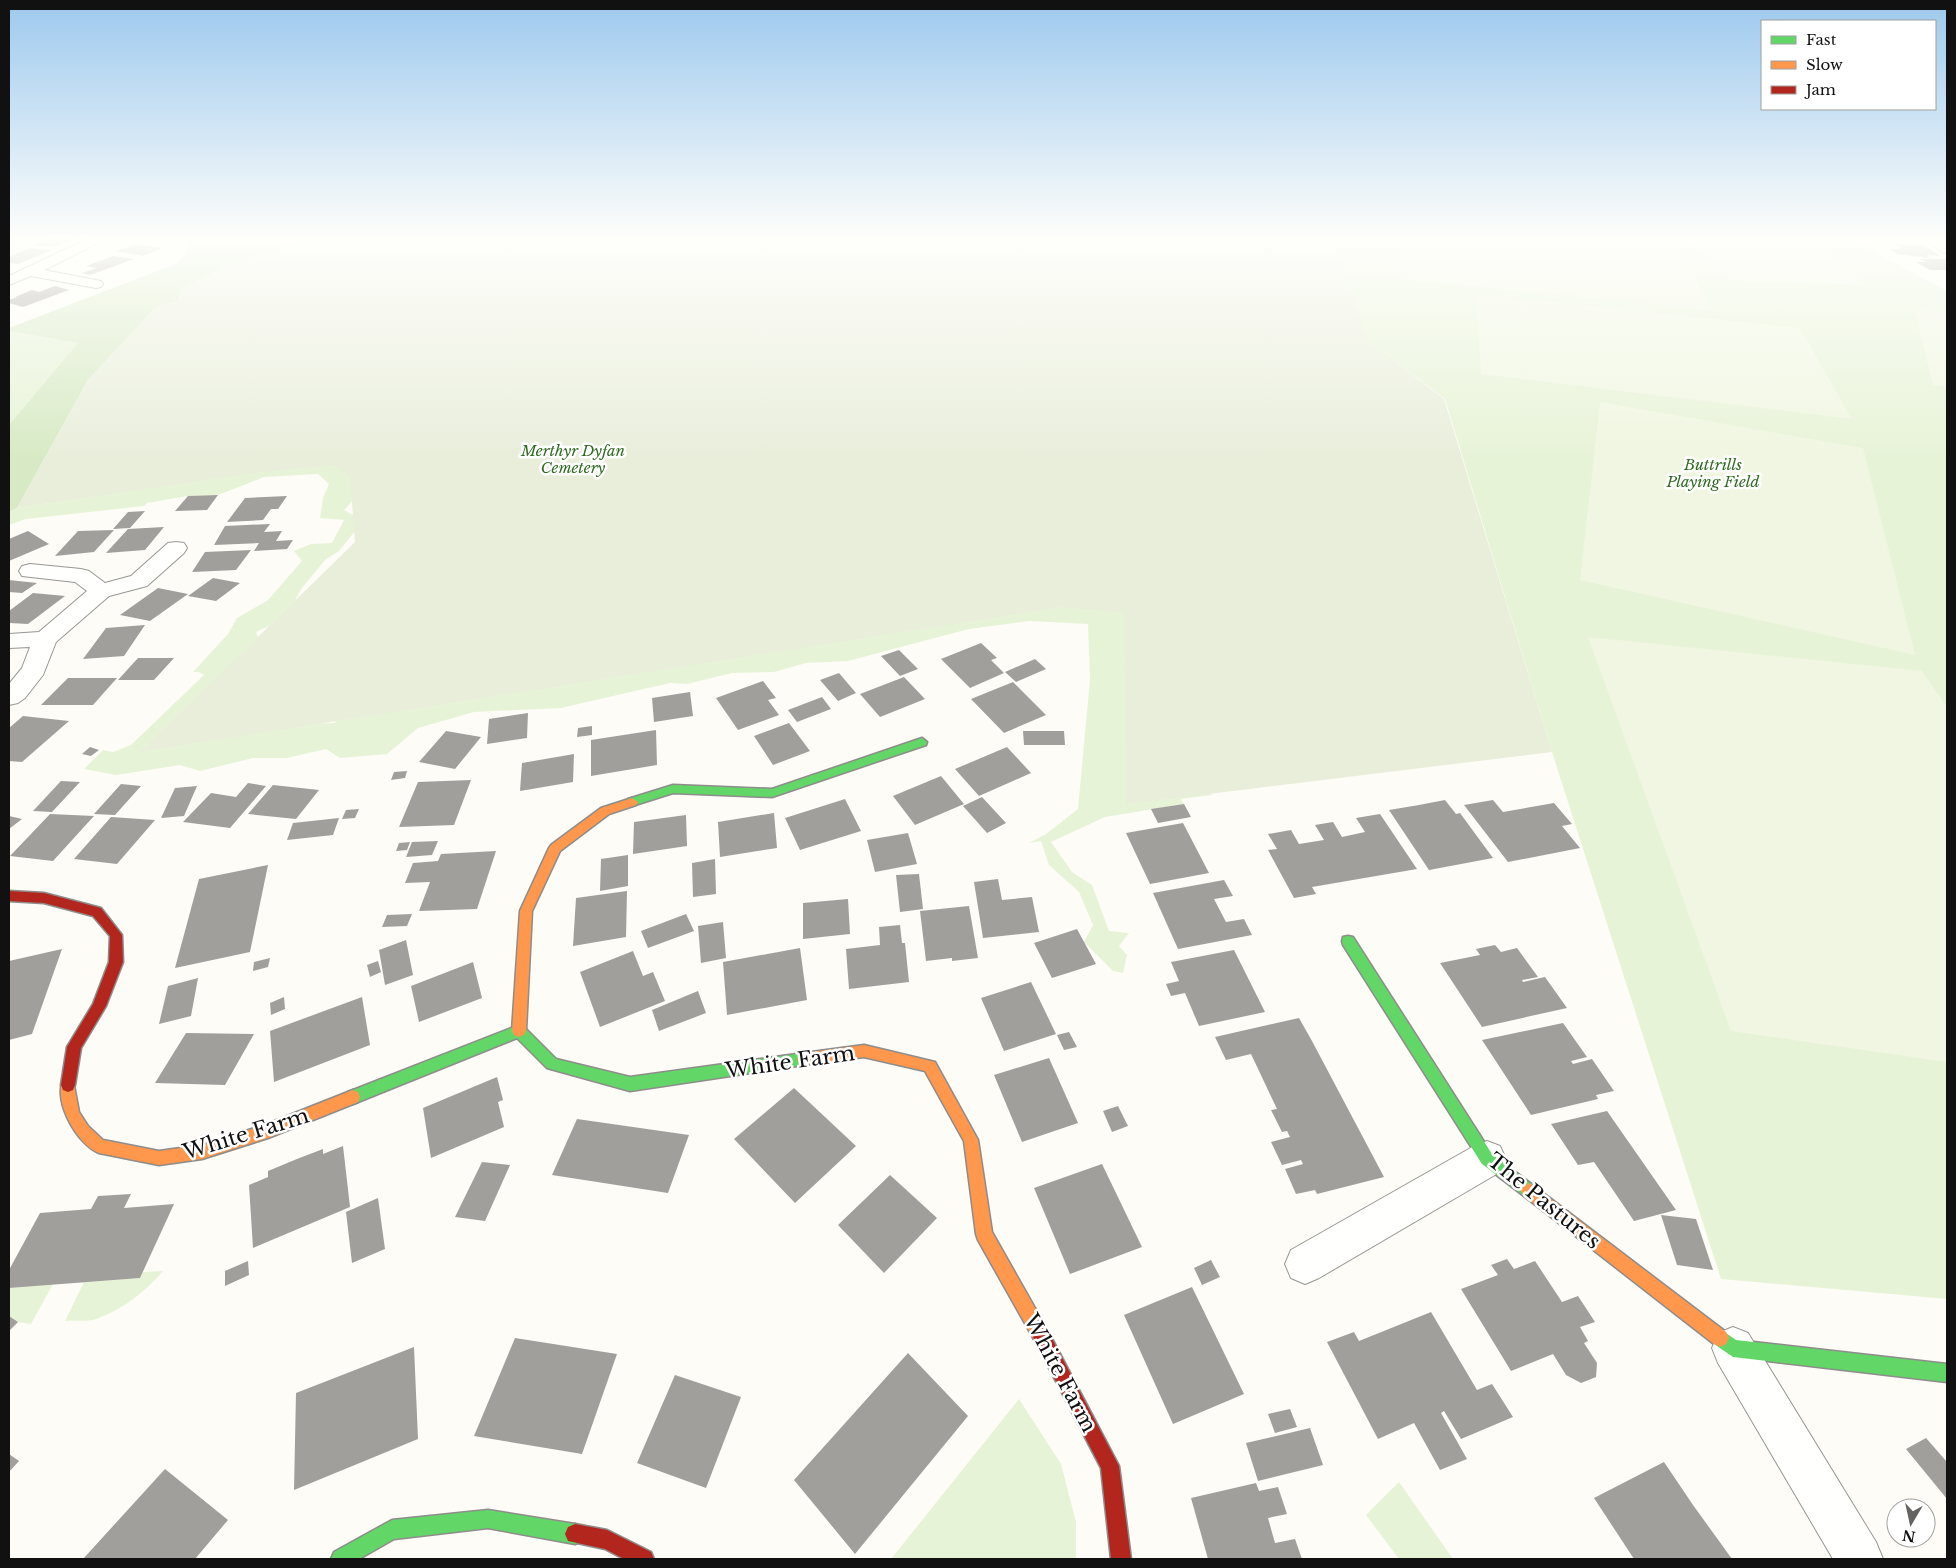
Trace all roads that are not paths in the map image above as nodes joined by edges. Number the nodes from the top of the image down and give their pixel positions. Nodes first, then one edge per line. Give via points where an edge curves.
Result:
1 (176, 548) dead end
2 (30, 571) dead end
3 (101, 591) junction
4 (45, 639) junction
5 (9, 642) edge
6 (9, 697) edge
7 (922, 742) dead end
8 (9, 896) edge
9 (1348, 941) dead end
10 (519, 1031) junction
11 (1487, 1159) junction
12 (1305, 1264) dead end
13 (1733, 1348) junction
14 (1947, 1374) edge
15 (341, 1559) edge
16 (644, 1559) edge
17 (1120, 1559) edge
18 (1859, 1559) edge

1 - 3 street via 139,581
2 - 3 street via 81,576
3 - 4 street
4 - 5 street
4 - 6 street via 34,670
7 - 10 street via 772,793 673,789 605,811 555,848 526,911
8 - 10 street, White Farm via 44,898 96,912 116,936 116,962 98,1006 74,1047 68,1086 72,1114 83,1131 99,1146 159,1158 202,1152 268,1131
9 - 11 street, The Pastures
10 - 17 street, White Farm via 552,1064 630,1084 864,1051 930,1066 971,1140 984,1234 1110,1466
11 - 12 street
11 - 13 street, The Pastures
13 - 14 street
13 - 18 street, The Pastures
15 - 16 street via 392,1530 488,1519 607,1540

